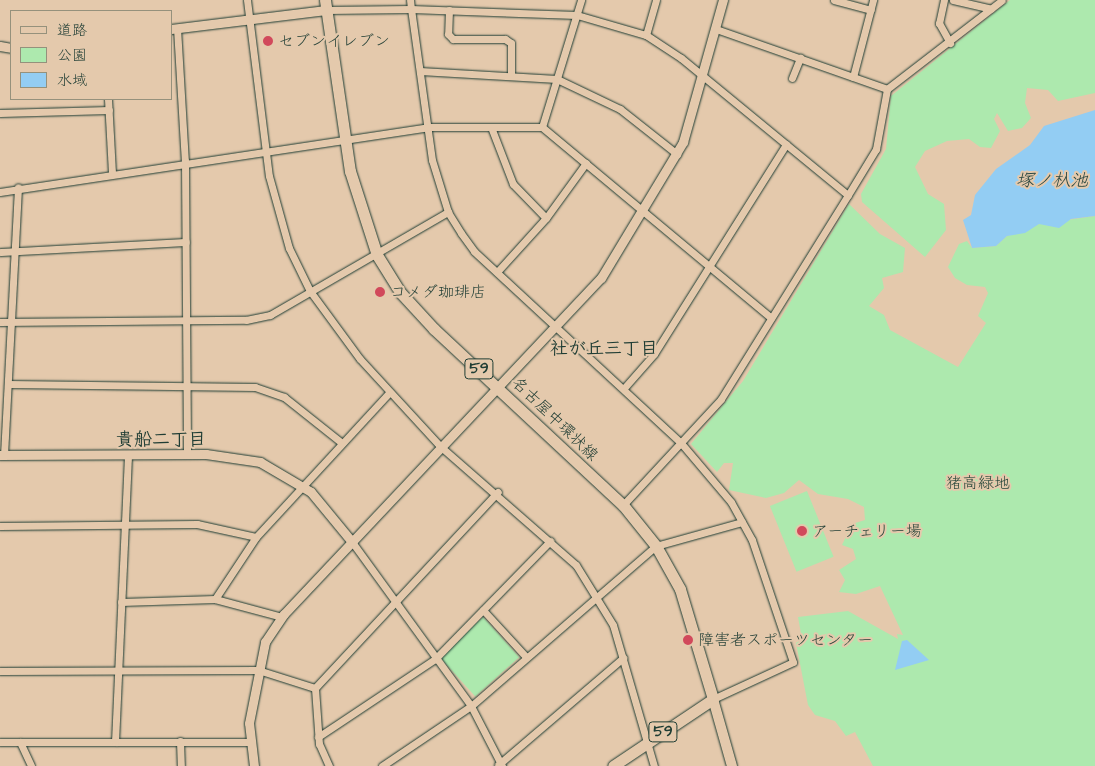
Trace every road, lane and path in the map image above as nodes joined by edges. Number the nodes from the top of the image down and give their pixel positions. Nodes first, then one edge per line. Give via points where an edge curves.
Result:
1 (247, 0) edge
2 (410, 0) edge
3 (581, 0) edge
4 (656, 0) edge
5 (723, 0) edge
6 (834, 0) edge
7 (873, 0) edge
8 (944, 0) edge
9 (953, 0) edge
10 (1002, 0) edge
11 (326, 5) edge
12 (411, 9) junction
13 (991, 9) junction
14 (449, 10) junction
15 (871, 10) junction
16 (577, 15) junction
17 (249, 17) junction
18 (174, 28) edge
19 (716, 29) junction
20 (646, 35) junction
21 (950, 43) junction
22 (800, 58) junction
23 (420, 71) junction
24 (511, 76) junction
25 (704, 77) junction
26 (852, 77) junction
27 (792, 78) dead end
28 (557, 79) junction
29 (887, 89) junction
30 (108, 100) edge
31 (109, 110) junction
32 (0, 113) edge
33 (428, 127) junction
34 (491, 127) junction
35 (542, 127) junction
36 (345, 137) junction
37 (786, 144) junction
38 (267, 148) junction
39 (677, 154) junction
40 (186, 161) junction
41 (586, 163) junction
42 (112, 172) junction
43 (18, 187) junction
44 (0, 192) edge
45 (848, 195) junction
46 (642, 210) junction
47 (448, 212) junction
48 (546, 218) junction
49 (186, 242) junction
50 (15, 251) junction
51 (0, 252) edge
52 (376, 255) junction
53 (710, 267) junction
54 (497, 272) junction
55 (311, 292) junction
56 (771, 318) junction
57 (186, 320) junction
58 (0, 322) edge
59 (11, 322) junction
60 (557, 324) junction
61 (186, 383) junction
62 (8, 384) junction
63 (498, 387) junction
64 (625, 387) junction
65 (390, 392) junction
66 (342, 443) junction
67 (681, 443) junction
68 (441, 447) junction
69 (128, 454) junction
70 (187, 454) junction
71 (2, 455) edge
72 (303, 486) junction
73 (498, 492) junction
74 (623, 505) junction
75 (742, 522) junction
76 (126, 525) junction
77 (0, 526) edge
78 (256, 537) junction
79 (550, 541) junction
80 (352, 542) junction
81 (656, 546) junction
82 (597, 595) junction
83 (215, 599) junction
84 (121, 602) junction
85 (394, 605) junction
86 (483, 610) junction
87 (282, 617) junction
88 (526, 658) junction
89 (623, 658) junction
90 (435, 659) junction
91 (258, 670) junction
92 (0, 671) edge
93 (117, 672) junction
94 (314, 688) junction
95 (713, 699) junction
96 (471, 706) junction
97 (318, 736) junction
98 (180, 741) junction
99 (0, 742) edge
100 (20, 742) junction
101 (115, 742) junction
102 (250, 742) junction
103 (646, 743) junction
104 (500, 765) edge
105 (31, 766) edge
106 (181, 766) edge
107 (254, 766) edge
108 (329, 766) edge
109 (382, 766) edge
110 (613, 766) edge
111 (654, 766) edge
112 (732, 766) edge

1 - 17 street
2 - 12 street
3 - 16 street
4 - 20 street
5 - 19 street
6 - 15 street
7 - 15 street
8 - 21 street via 938,24
9 - 13 street
10 - 13 street
11 - 12 street
11 - 17 street
11 - 36 main road, 名古屋中環状線 / 59
12 - 14 street
12 - 23 street
13 - 21 street
14 - 16 street
14 - 24 street via 448,34 453,39 505,39 511,43
15 - 26 street
16 - 20 street
16 - 28 street
17 - 18 street
17 - 38 street
18 - 40 street
19 - 22 street
19 - 25 street
20 - 25 street
21 - 29 street
22 - 26 street
22 - 27 street
23 - 24 street
23 - 33 street
24 - 28 street
25 - 37 street
25 - 39 street
26 - 29 street
28 - 35 street
28 - 39 street via 620,109
29 - 45 street via 876,149
30 - 31 street
31 - 32 street
31 - 42 street
33 - 34 street
33 - 36 street
33 - 47 street via 432,160
34 - 35 street
34 - 48 street via 513,184
35 - 41 street
36 - 38 street
36 - 52 main road, 名古屋中環状線 / 59 via 358,210
37 - 45 street
37 - 53 street
38 - 40 street
38 - 55 street via 282,227
39 - 46 street
40 - 42 street
40 - 49 street
41 - 46 street
41 - 48 street
42 - 43 street
43 - 44 street
43 - 50 street
45 - 56 street
46 - 53 street
46 - 60 street via 601,278
47 - 52 street
47 - 54 street via 474,250
48 - 54 street
49 - 50 street
49 - 57 street
50 - 51 street
50 - 59 street
52 - 55 street
52 - 63 main road, 名古屋中環状線 / 59 via 423,316
53 - 56 street
53 - 64 street via 654,354
54 - 60 street
55 - 57 street via 270,315
55 - 65 street via 336,329
56 - 67 street via 721,399
57 - 59 street
57 - 61 street
58 - 59 street
59 - 62 street
60 - 63 street
60 - 64 street
61 - 62 street
61 - 66 street via 255,387 284,397
61 - 70 street
62 - 71 street
63 - 68 street
63 - 74 main road, 名古屋中環状線 / 59
64 - 67 street
65 - 66 street
65 - 68 street
66 - 72 street
67 - 74 street
67 - 75 street via 712,477
68 - 73 street
68 - 80 street
69 - 70 street
69 - 71 street
69 - 76 street
70 - 72 street via 260,462
72 - 78 street
72 - 80 street
73 - 79 street
73 - 85 street
74 - 81 main road, 名古屋中環状線 / 59
75 - 81 street
75 - 95 street via 766,575 793,662
76 - 77 street
76 - 78 street via 197,524
76 - 84 street
78 - 83 street
79 - 82 street via 576,565
79 - 86 street
80 - 85 street
80 - 87 street
81 - 82 street
81 - 95 main road, 名古屋中環状線 / 59 via 680,589
82 - 88 street
82 - 89 street via 613,624
83 - 84 street
83 - 87 street
84 - 93 street
85 - 90 street
85 - 94 street
86 - 88 street
86 - 90 street
87 - 91 street via 265,642
88 - 96 street
89 - 103 street
89 - 104 street
90 - 96 street
90 - 97 street
91 - 93 street
91 - 94 street
91 - 102 street via 249,723
92 - 93 street
93 - 101 street
94 - 97 street
95 - 103 main road, 59
95 - 112 main road
96 - 104 street
96 - 109 street
97 - 108 street
98 - 101 street
98 - 102 street
98 - 106 street
99 - 100 street
100 - 101 street
100 - 105 street
102 - 107 street
103 - 110 main road, 59
103 - 111 street

